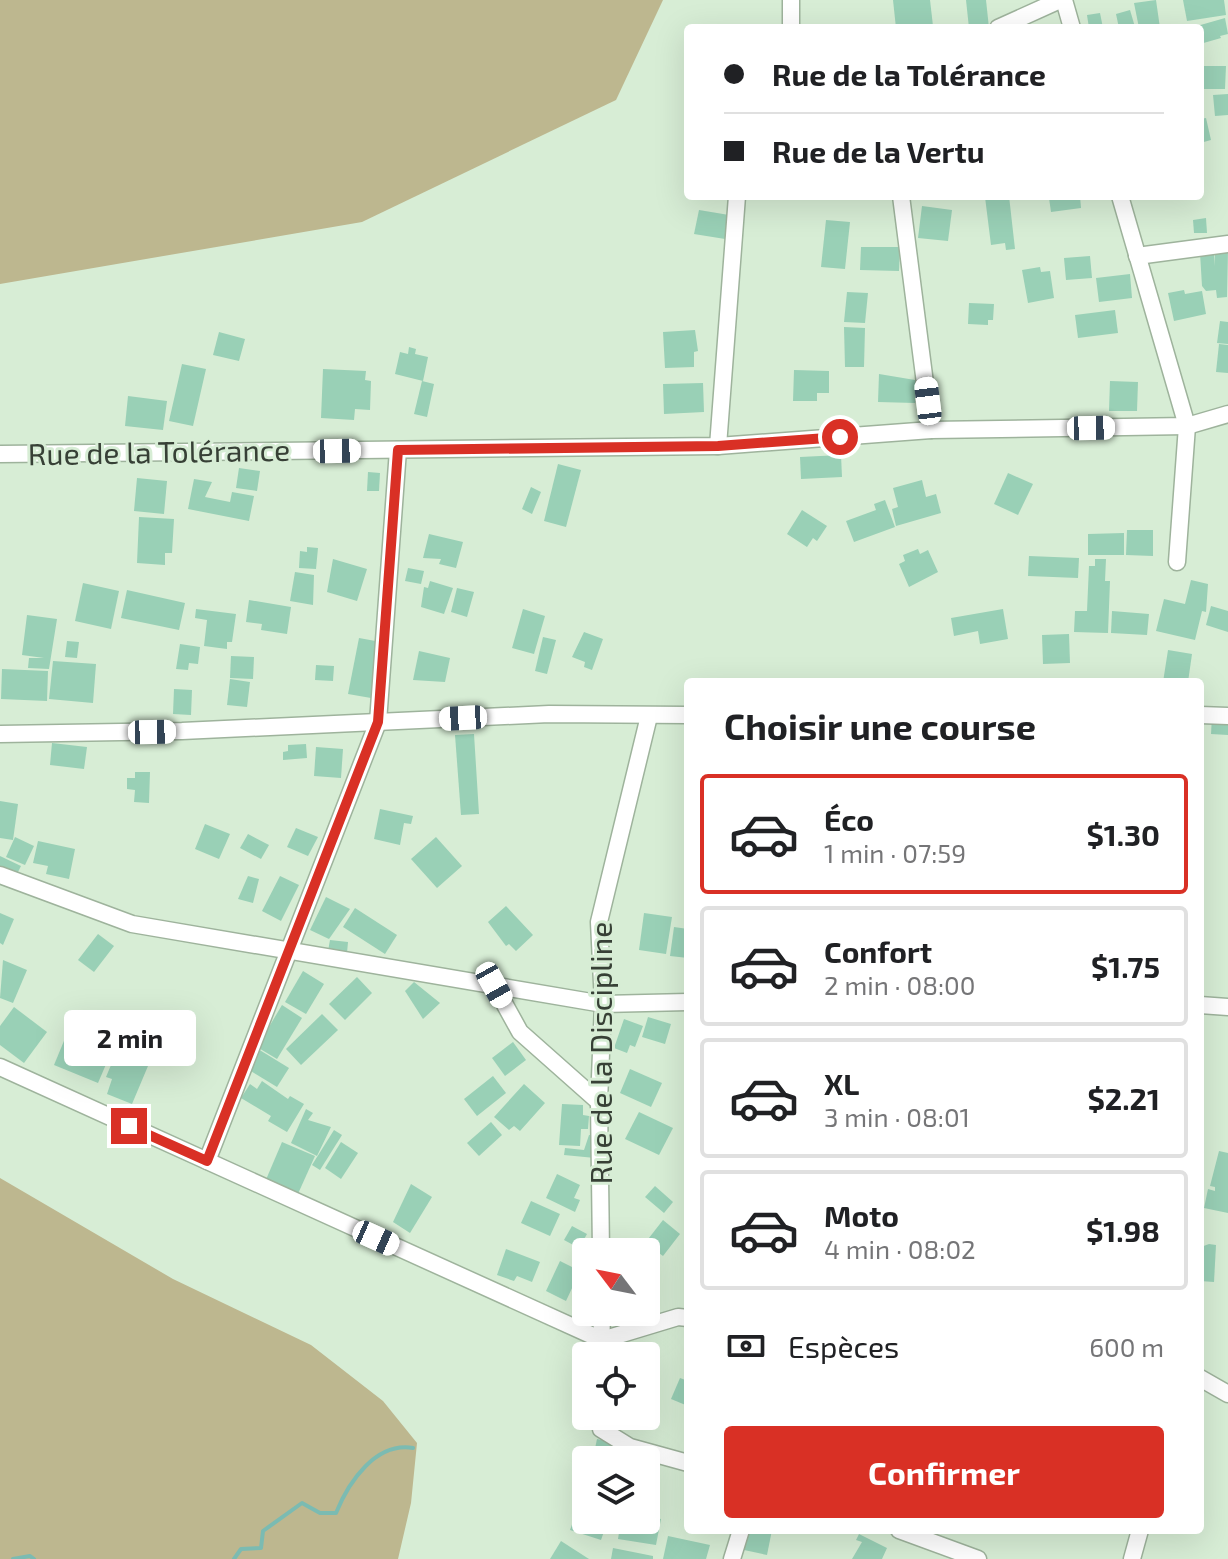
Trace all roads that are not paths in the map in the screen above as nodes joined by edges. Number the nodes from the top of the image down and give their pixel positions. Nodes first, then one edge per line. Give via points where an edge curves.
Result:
1 (791, 0) edge
2 (1062, 0) edge
3 (791, 24) edge
4 (1007, 24) edge
5 (1071, 24) edge
6 (737, 200) edge
7 (902, 200) edge
8 (1121, 200) edge
9 (1228, 244) edge
10 (1137, 256) junction
11 (1228, 414) edge
12 (1187, 426) junction
13 (931, 430) junction
14 (718, 446) junction
15 (398, 450) junction
16 (0, 454) edge
17 (1177, 562) dead end
18 (684, 715) edge
19 (1204, 715) edge
20 (649, 716) junction
21 (1228, 716) edge
22 (378, 722) junction
23 (0, 734) edge
24 (0, 875) edge
25 (289, 950) junction
26 (494, 985) junction
27 (684, 1002) edge
28 (603, 1004) junction
29 (1204, 1005) edge
30 (1228, 1007) edge
31 (0, 1067) edge
32 (599, 1102) junction
33 (207, 1161) junction
34 (601, 1238) edge
35 (684, 1318) edge
36 (589, 1342) edge
37 (617, 1342) edge
38 (1204, 1380) edge
39 (1228, 1394) edge
40 (603, 1430) edge
41 (684, 1462) edge
42 (740, 1534) edge
43 (906, 1534) edge
44 (1139, 1534) edge
45 (936, 1551) edge
46 (732, 1559) edge
47 (978, 1559) edge
48 (1132, 1559) edge

1 - 3 street
2 - 4 street
2 - 5 street
6 - 14 street
7 - 13 street
8 - 10 street
9 - 10 street
10 - 12 street
11 - 12 street, Rue de la Tolérance
12 - 13 street, Rue de la Tolérance
12 - 17 street
13 - 14 street, Rue de la Tolérance
14 - 15 street, Rue de la Tolérance
15 - 16 street, Rue de la Tolérance
15 - 22 street
18 - 20 street
19 - 21 street
20 - 22 street via 549,714
20 - 28 street, Rue de la Discipline via 599,922
22 - 23 street
22 - 25 street
24 - 25 street via 132,924
25 - 26 street
25 - 33 street
26 - 28 street
26 - 32 street via 520,1032
27 - 28 street
28 - 32 street, Rue de la Discipline
29 - 30 street
31 - 33 street
32 - 34 street, Rue de la Discipline
33 - 36 street
35 - 37 street
38 - 39 street
40 - 41 street via 630,1447
42 - 46 street
43 - 45 street
44 - 48 street
45 - 47 street

